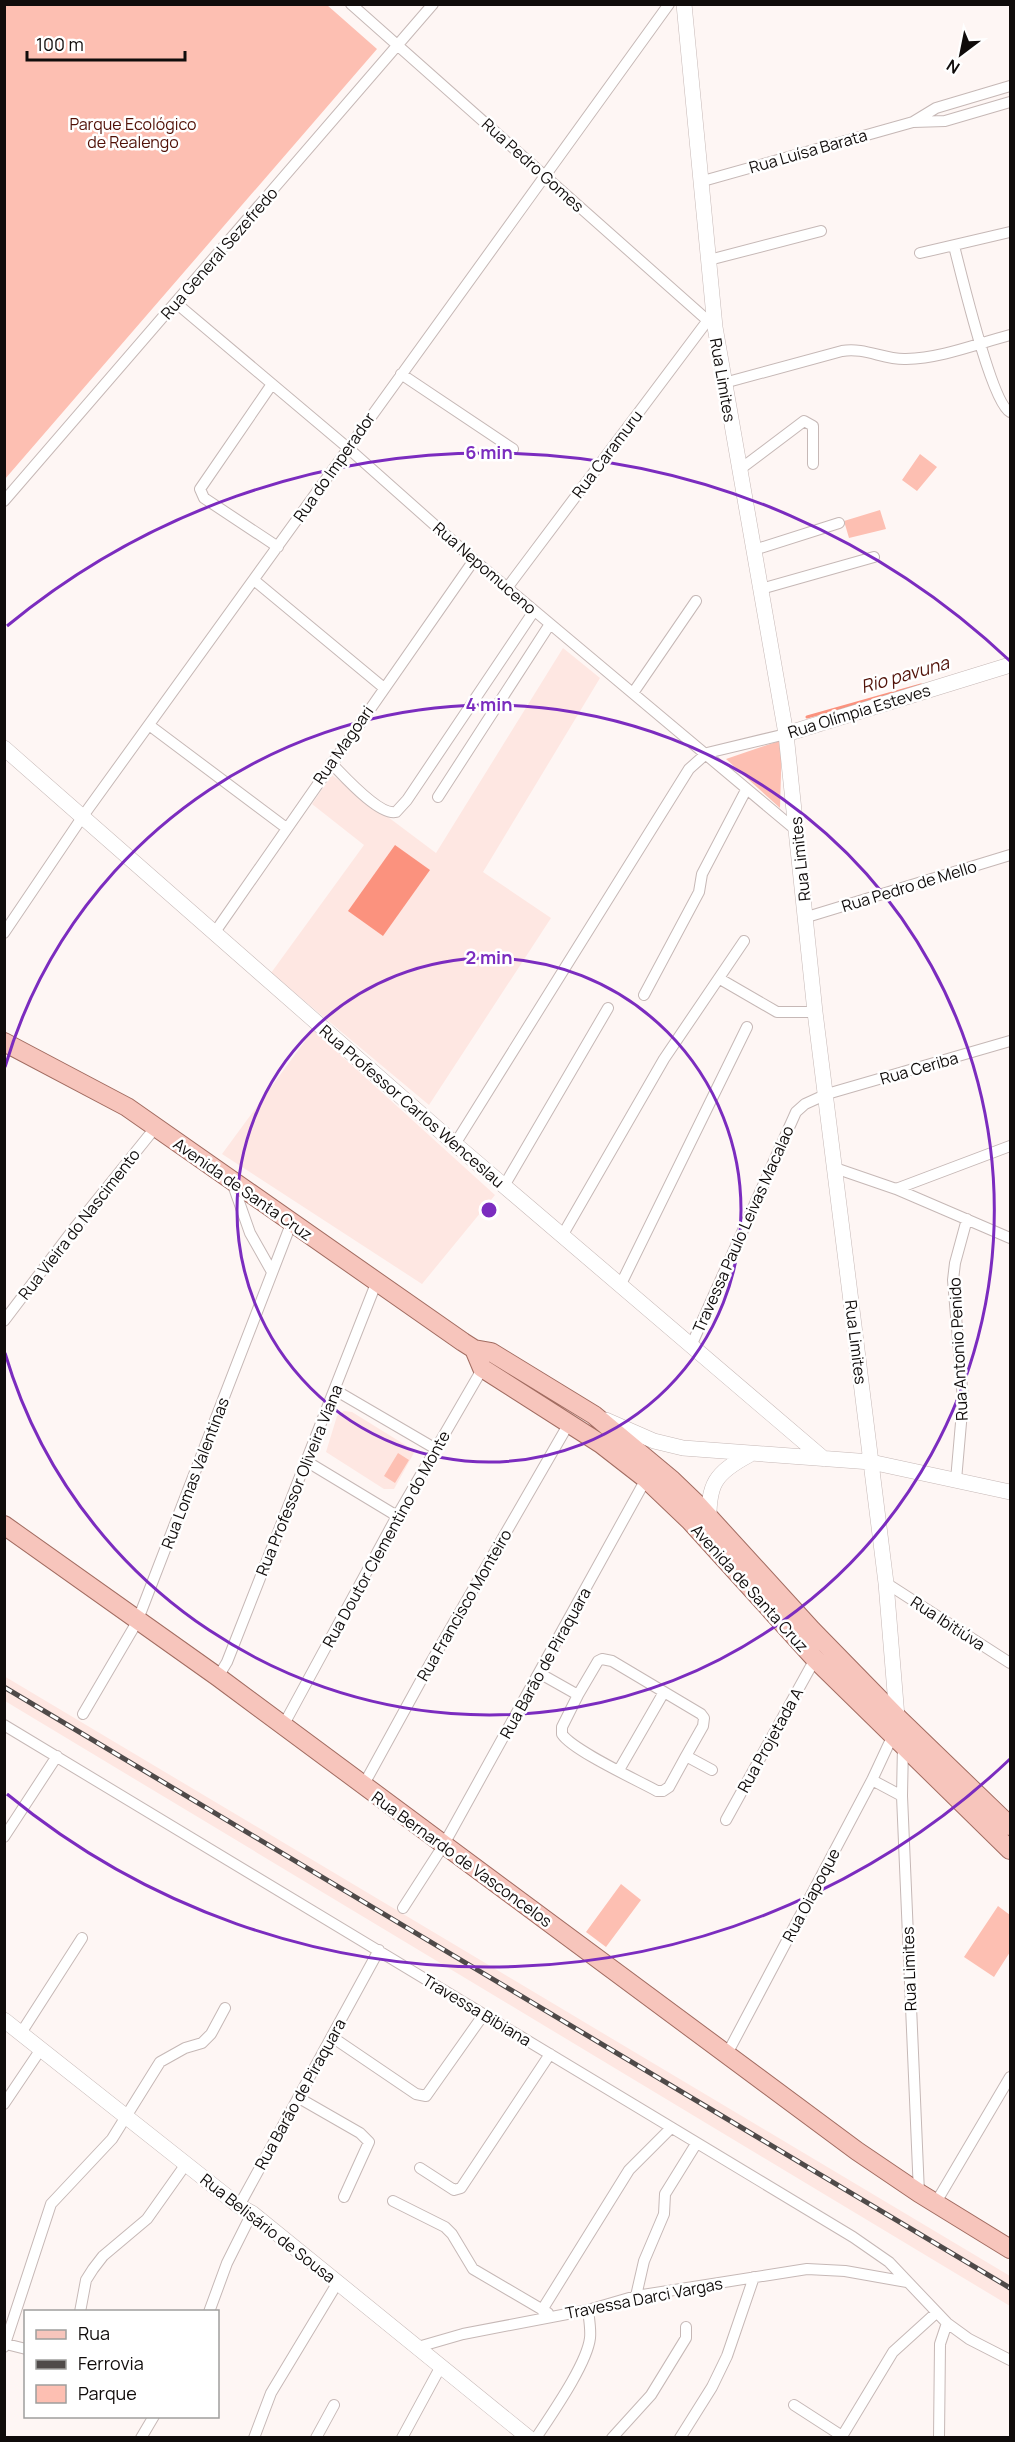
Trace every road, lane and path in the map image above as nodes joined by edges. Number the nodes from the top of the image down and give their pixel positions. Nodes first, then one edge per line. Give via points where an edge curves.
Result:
1 (351, 4) edge
2 (433, 4) edge
3 (669, 4) edge
4 (684, 4) edge
5 (398, 45) junction
6 (1011, 86) edge
7 (1011, 102) edge
8 (923, 122) junction
9 (546, 176) junction
10 (703, 181) junction
11 (821, 231) dead end
12 (1011, 232) edge
13 (954, 246) junction
14 (920, 253) dead end
15 (709, 260) junction
16 (176, 303) junction
17 (711, 323) junction
18 (1011, 335) edge
19 (980, 344) junction
20 (401, 374) junction
21 (724, 383) junction
22 (272, 384) junction
23 (1011, 412) edge
24 (348, 448) junction
25 (513, 449) dead end
26 (813, 464) dead end
27 (739, 470) junction
28 (4, 501) edge
29 (839, 523) dead end
30 (278, 547) junction
31 (754, 550) junction
32 (874, 557) dead end
33 (474, 560) junction
34 (254, 580) junction
35 (507, 588) junction
36 (761, 589) junction
37 (696, 601) dead end
38 (534, 611) junction
39 (553, 626) junction
40 (1011, 665) edge
41 (384, 688) junction
42 (633, 693) junction
43 (149, 725) junction
44 (786, 734) junction
45 (4, 748) edge
46 (707, 753) junction
47 (331, 763) junction
48 (746, 790) junction
49 (438, 797) dead end
50 (83, 816) junction
51 (285, 827) junction
52 (797, 831) junction
53 (1011, 855) edge
54 (807, 916) junction
55 (215, 932) junction
56 (4, 933) edge
57 (744, 940) dead end
58 (720, 979) junction
59 (644, 995) dead end
60 (608, 1008) dead end
61 (815, 1012) junction
62 (747, 1027) dead end
63 (1011, 1041) edge
64 (4, 1042) edge
65 (827, 1094) junction
66 (155, 1128) junction
67 (454, 1144) junction
68 (1011, 1146) edge
69 (835, 1168) junction
70 (231, 1182) junction
71 (504, 1186) junction
72 (896, 1189) junction
73 (967, 1219) junction
74 (291, 1224) junction
75 (562, 1236) junction
76 (1011, 1238) edge
77 (272, 1272) junction
78 (377, 1281) junction
79 (620, 1286) junction
80 (4, 1321) edge
81 (691, 1346) junction
82 (483, 1357) junction
83 (335, 1390) junction
84 (594, 1415) junction
85 (568, 1425) junction
86 (787, 1428) junction
87 (436, 1449) junction
88 (749, 1455) junction
89 (779, 1456) junction
90 (824, 1459) junction
91 (306, 1461) junction
92 (871, 1462) junction
93 (646, 1479) junction
94 (956, 1480) junction
95 (1011, 1492) edge
96 (397, 1516) junction
97 (709, 1516) junction
98 (4, 1526) edge
99 (711, 1545) junction
100 (886, 1583) junction
101 (137, 1622) junction
102 (815, 1659) junction
103 (1011, 1663) edge
104 (539, 1673) junction
105 (218, 1677) junction
106 (664, 1692) junction
107 (578, 1695) junction
108 (83, 1714) dead end
109 (4, 1725) edge
110 (283, 1726) junction
111 (897, 1732) junction
112 (57, 1756) junction
113 (686, 1756) junction
114 (620, 1770) junction
115 (712, 1770) dead end
116 (872, 1780) junction
117 (363, 1786) junction
118 (902, 1796) junction
119 (726, 1820) dead end
120 (1011, 1826) edge
121 (4, 1837) edge
122 (443, 1846) junction
123 (1011, 1850) edge
124 (403, 1908) dead end
125 (82, 1938) dead end
126 (379, 1950) junction
127 (225, 2008) dead end
128 (484, 2014) junction
129 (4, 2020) edge
130 (21, 2033) junction
131 (332, 2037) junction
132 (41, 2049) junction
133 (550, 2054) junction
134 (727, 2054) junction
135 (1011, 2077) edge
136 (298, 2098) junction
137 (4, 2104) edge
138 (125, 2116) junction
139 (671, 2128) junction
140 (696, 2144) junction
141 (186, 2164) junction
142 (420, 2168) dead end
143 (919, 2193) junction
144 (344, 2197) dead end
145 (393, 2200) dead end
146 (935, 2204) junction
147 (246, 2210) junction
148 (1011, 2249) edge
149 (754, 2277) junction
150 (338, 2282) junction
151 (908, 2282) junction
152 (636, 2296) junction
153 (81, 2310) edge
154 (210, 2310) edge
155 (542, 2310) junction
156 (588, 2310) junction
157 (936, 2313) junction
158 (554, 2316) junction
159 (947, 2323) junction
160 (686, 2327) dead end
161 (5, 2345) edge
162 (418, 2347) junction
163 (24, 2349) edge
164 (1011, 2360) edge
165 (441, 2366) junction
166 (334, 2405) dead end
167 (794, 2405) dead end
168 (153, 2418) edge
169 (841, 2437) edge
170 (141, 2438) edge
171 (254, 2438) edge
172 (316, 2438) edge
173 (402, 2438) edge
174 (529, 2438) edge
175 (536, 2438) edge
176 (612, 2438) edge
177 (680, 2438) edge
178 (939, 2438) edge

1 - 5 street, Rua Pedro Gomes
2 - 5 street, Rua General Sezefredo
3 - 9 street, Rua do Imperador
4 - 10 street, Rua Limites
5 - 9 street, Rua Pedro Gomes
5 - 16 street, Rua General Sezefredo
6 - 8 street, Rua Luísa Barata via 936,108
7 - 8 street, Rua Luísa Barata
8 - 10 street, Rua Luísa Barata
9 - 17 street, Rua Pedro Gomes
9 - 20 street, Rua do Imperador
10 - 15 street, Rua Limites
11 - 15 street
12 - 13 street
13 - 14 street
13 - 19 street
15 - 17 street, Rua Limites
16 - 22 street, Rua Nepomuceno
16 - 28 street, Rua General Sezefredo
17 - 21 street, Rua Limites
17 - 35 street, Rua Caramuru
18 - 19 street
19 - 21 street via 904,359 859,350 842,351
19 - 23 street via 1001,404
20 - 24 street, Rua do Imperador
20 - 25 street
21 - 27 street, Rua Limites
22 - 24 street, Rua Nepomuceno
22 - 30 street via 200,489 204,498
24 - 30 street, Rua do Imperador
24 - 33 street, Rua Nepomuceno
26 - 27 street via 813,426 804,422
27 - 31 street, Rua Limites
29 - 31 street
30 - 34 street, Rua do Imperador
31 - 36 street, Rua Limites
32 - 36 street
33 - 35 street, Rua Nepomuceno
33 - 41 street, Rua Magoari
34 - 41 street
34 - 43 street, Rua do Imperador
35 - 38 street, Rua Nepomuceno
36 - 44 street, Rua Limites
37 - 42 street
38 - 39 street, Rua Nepomuceno
38 - 47 street via 396,812 387,812 365,796
39 - 42 street, Rua Nepomuceno
39 - 49 street
40 - 44 street, Rua Olímpia Esteves
41 - 47 street, Rua Magoari
42 - 46 street, Rua Nepomuceno
43 - 50 street, Rua do Imperador
43 - 51 street
44 - 46 street, Rua Olímpia Esteves
44 - 52 street, Rua Limites
45 - 50 street, Rua Professor Carlos Wenceslau
46 - 48 street, Rua Nepomuceno
46 - 67 street via 682,778
47 - 51 street, Rua Magoari
48 - 52 street, Rua Nepomuceno
48 - 59 street via 702,874 699,892
50 - 55 street, Rua Professor Carlos Wenceslau
50 - 56 street, Rua do Imperador
51 - 55 street, Rua Magoari
52 - 54 street, Rua Limites
53 - 54 street, Rua Pedro de Mello
54 - 61 street, Rua Limites
55 - 67 street, Rua Professor Carlos Wenceslau
57 - 58 street
58 - 61 street via 777,1012
58 - 75 street via 664,1059
60 - 71 street
61 - 65 street, Rua Limites
62 - 79 street
63 - 65 street, Rua Ceriba
64 - 66 main road, Avenida de Santa Cruz via 127,1107
65 - 69 street, Rua Limites
65 - 81 street, Travessa Paulo Leivas Macalao via 796,1112
66 - 70 main road, Avenida de Santa Cruz
66 - 80 street, Rua Vieira do Nascimento
67 - 71 street, Rua Professor Carlos Wenceslau
68 - 72 street
69 - 72 street
69 - 92 street, Rua Limites
70 - 74 main road, Avenida de Santa Cruz
70 - 77 street via 250,1233
71 - 75 street, Rua Professor Carlos Wenceslau
72 - 73 street
73 - 76 street
73 - 94 street, Rua Antonio Penido via 953,1280 963,1400
74 - 77 street, Rua Lomas Valentinas
74 - 78 main road, Avenida de Santa Cruz
75 - 79 street, Rua Professor Carlos Wenceslau
77 - 101 street, Rua Lomas Valentinas
78 - 82 main road, Avenida de Santa Cruz
78 - 83 street, Rua Professor Oliveira Viana
79 - 81 street, Rua Professor Carlos Wenceslau
81 - 86 street, Rua Professor Carlos Wenceslau
82 - 84 main road, Avenida de Santa Cruz
82 - 85 main road, Avenida de Santa Cruz
82 - 87 street, Rua Doutor Clementino do Monte
83 - 87 street
83 - 91 street, Rua Professor Oliveira Viana
84 - 88 street via 666,1445
84 - 97 main road, Avenida de Santa Cruz
85 - 93 main road, Avenida de Santa Cruz via 601,1444
85 - 117 street, Rua Francisco Monteiro
86 - 89 street via 791,1447
86 - 90 street, Rua Professor Carlos Wenceslau
87 - 96 street, Rua Doutor Clementino do Monte
88 - 89 street
88 - 97 street via 720,1473 709,1499
89 - 90 street
90 - 92 street
91 - 96 street
91 - 105 street, Rua Professor Oliveira Viana
92 - 94 street
92 - 100 street, Rua Limites
93 - 99 main road, Avenida de Santa Cruz
93 - 104 street, Rua Barão de Piraquara
94 - 95 street
96 - 110 street, Rua Doutor Clementino do Monte
97 - 99 street
97 - 111 main road, Avenida de Santa Cruz
98 - 101 main road, Rua Bernardo de Vasconcelos
99 - 102 main road, Avenida de Santa Cruz
100 - 103 street, Rua Ibitiúva
100 - 111 street, Rua Limites
101 - 105 main road, Rua Bernardo de Vasconcelos
101 - 108 street, Rua Lomas Valentinas
102 - 111 main road, Avenida de Santa Cruz
102 - 119 street, Rua Projetada A
104 - 107 street
104 - 122 street, Rua Barão de Piraquara
105 - 110 main road, Rua Bernardo de Vasconcelos
106 - 107 street via 602,1659 595,1664
106 - 113 street via 704,1718
106 - 114 street
107 - 114 street via 562,1734
109 - 112 street, Travessa Bibiana
110 - 117 main road, Rua Bernardo de Vasconcelos
111 - 116 street, Rua Oiapoque
111 - 118 street, Rua Limites
111 - 120 main road, Avenida de Santa Cruz
111 - 123 main road, Avenida de Santa Cruz
112 - 121 street
112 - 126 street, Travessa Bibiana
113 - 114 street via 663,1791
113 - 115 street
116 - 118 street
116 - 134 street, Rua Oiapoque
117 - 122 main road, Rua Bernardo de Vasconcelos
118 - 143 street, Rua Limites
122 - 124 street, Rua Barão de Piraquara
122 - 134 main road, Rua Bernardo de Vasconcelos
125 - 130 street
126 - 128 street, Travessa Bibiana
126 - 131 street, Rua Barão de Piraquara
127 - 138 street via 202,2043 160,2062
128 - 131 street via 426,2096 417,2094
128 - 133 street, Travessa Bibiana
129 - 130 street, Rua Belisário de Sousa
130 - 132 street, Rua Belisário de Sousa
131 - 136 street, Rua Barão de Piraquara
132 - 137 street
132 - 138 street, Rua Belisário de Sousa
133 - 139 street, Travessa Bibiana
133 - 142 street via 458,2190
134 - 143 main road, Rua Bernardo de Vasconcelos
135 - 146 street
136 - 144 street via 369,2142
136 - 147 street, Rua Barão de Piraquara
138 - 141 street, Rua Belisário de Sousa
138 - 161 street via 104,2149 51,2204
139 - 140 street, Travessa Bibiana
139 - 155 street via 624,2177
140 - 151 street, Travessa Bibiana via 853,2237 889,2262
140 - 152 street via 665,2194 664,2214 644,2261
141 - 147 street, Rua Belisário de Sousa
141 - 153 street via 147,2219 93,2269 86,2280
143 - 146 main road, Rua Bernardo de Vasconcelos
145 - 155 street via 445,2227 473,2269
146 - 148 main road, Rua Bernardo de Vasconcelos
147 - 150 street, Rua Belisário de Sousa
147 - 154 street, Rua Barão de Piraquara
149 - 151 street, Travessa Darci Vargas via 828,2269
149 - 152 street, Travessa Darci Vargas
149 - 177 street via 728,2356
150 - 162 street, Rua Belisário de Sousa
150 - 171 street via 271,2393
151 - 157 street, Travessa Bibiana
152 - 156 street, Travessa Darci Vargas
155 - 158 street
156 - 158 street, Travessa Darci Vargas
156 - 175 street via 588,2347
157 - 159 street, Travessa Bibiana
157 - 169 street via 893,2352
158 - 162 street, Travessa Darci Vargas
159 - 164 street, Travessa Bibiana
159 - 178 street via 940,2343
160 - 176 street via 686,2338 651,2395
161 - 163 street
162 - 165 street, Rua Belisário de Sousa
165 - 173 street
165 - 174 street, Rua Belisário de Sousa
166 - 172 street
167 - 169 street
168 - 170 street

